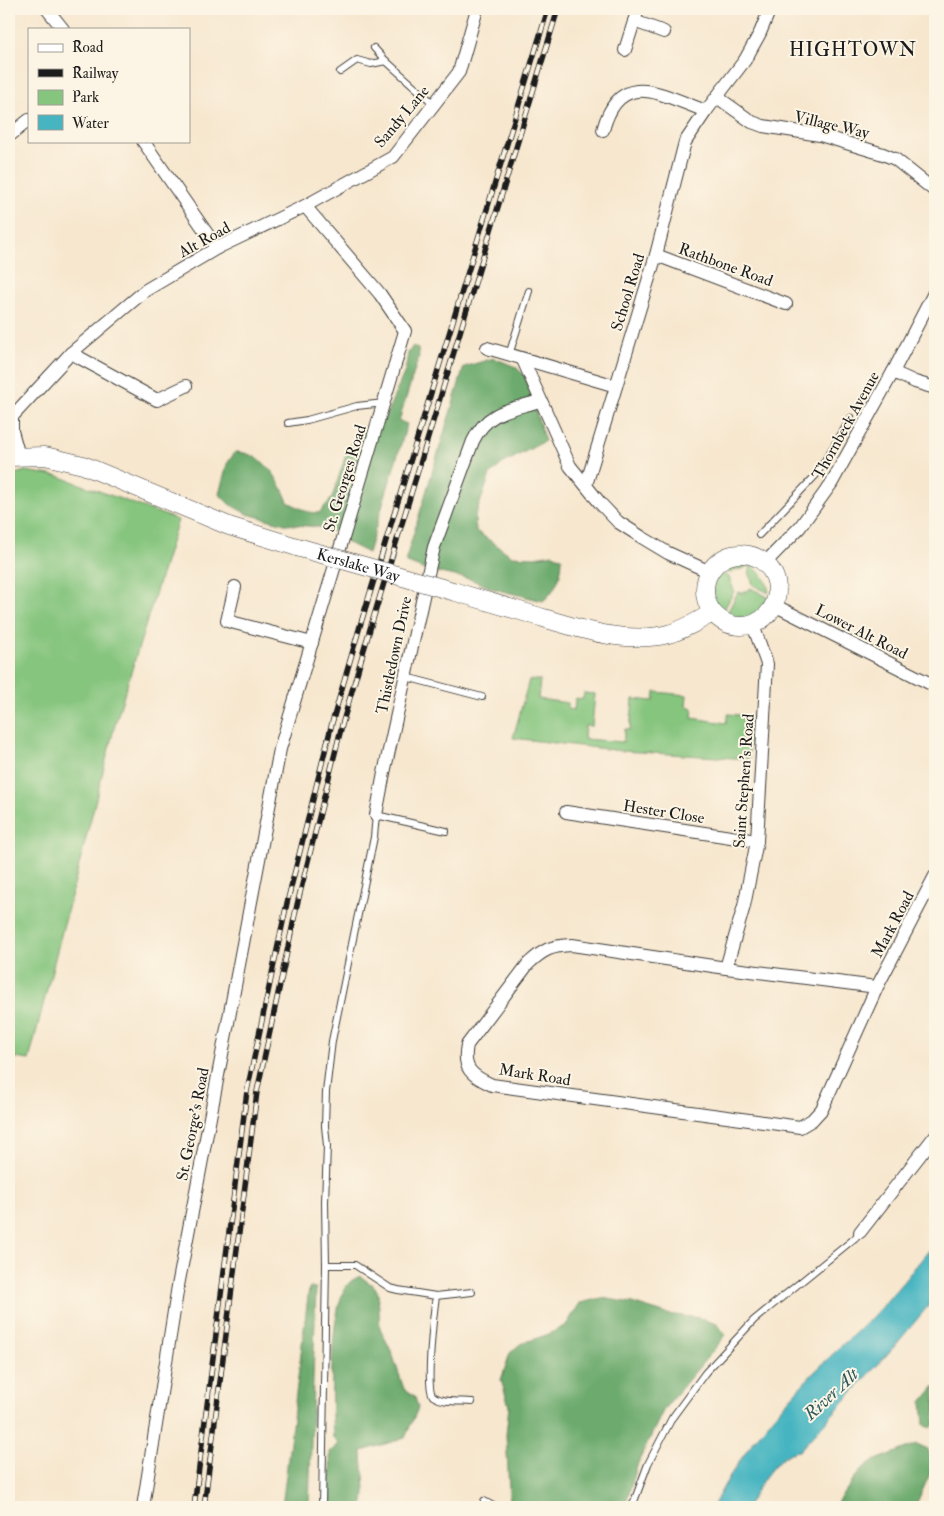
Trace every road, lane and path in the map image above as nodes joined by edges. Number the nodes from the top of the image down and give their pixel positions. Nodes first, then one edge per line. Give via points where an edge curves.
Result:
1 (47, 9) edge
2 (478, 9) edge
3 (638, 9) edge
4 (770, 9) edge
5 (634, 21) junction
6 (62, 28) edge
7 (664, 32) dead end
8 (374, 48) dead end
9 (624, 50) dead end
10 (386, 62) junction
11 (340, 72) dead end
12 (717, 97) junction
13 (434, 104) junction
14 (706, 112) junction
15 (28, 121) edge
16 (603, 130) dead end
17 (9, 136) edge
18 (144, 142) edge
19 (935, 191) edge
20 (305, 206) junction
21 (217, 248) junction
22 (656, 256) junction
23 (530, 291) dead end
24 (935, 291) edge
25 (786, 304) dead end
26 (486, 348) dead end
27 (70, 353) junction
28 (509, 355) junction
29 (523, 360) junction
30 (893, 372) junction
31 (186, 386) dead end
32 (616, 386) junction
33 (935, 388) edge
34 (540, 401) junction
35 (384, 403) junction
36 (11, 418) edge
37 (851, 418) dead end
38 (288, 423) dead end
39 (14, 457) edge
40 (816, 475) junction
41 (831, 484) junction
42 (586, 486) junction
43 (759, 535) dead end
44 (765, 563) junction
45 (710, 572) junction
46 (235, 587) dead end
47 (774, 605) junction
48 (712, 613) junction
49 (753, 624) junction
50 (312, 643) junction
51 (406, 677) junction
52 (935, 686) edge
53 (482, 697) dead end
54 (280, 748) joint
55 (566, 812) dead end
56 (376, 815) junction
57 (446, 831) dead end
58 (757, 841) junction
59 (935, 876) edge
60 (726, 968) junction
61 (877, 987) junction
62 (935, 1136) edge
63 (860, 1232) joint
64 (326, 1265) junction
65 (472, 1292) dead end
66 (436, 1296) junction
67 (472, 1402) dead end
68 (484, 1501) dead end
69 (143, 1507) edge
70 (322, 1507) edge
71 (494, 1507) edge
72 (632, 1507) edge

1 - 6 street
2 - 13 street, Sandy Lane via 459,72
3 - 5 street
4 - 12 street, School Road via 745,60
5 - 7 street
5 - 9 street
8 - 10 lane
10 - 11 lane via 371,64 357,60
10 - 13 lane
12 - 14 street, School Road
12 - 19 street, Village Way via 763,126 820,135 895,159
13 - 20 street, Sandy Lane via 393,157
14 - 16 street via 653,91 635,90 610,110
14 - 22 street, School Road via 685,142
15 - 17 street
18 - 21 street
20 - 21 street, Alt Road
20 - 35 street, St. Georges Road via 380,294 405,331
21 - 27 street, Alt Road via 146,290
22 - 25 street, Rathbone Road
22 - 32 street, School Road
23 - 28 lane
24 - 30 street, Thornbeck Avenue
26 - 28 street
27 - 31 street via 157,400
27 - 36 street, Alt Road
28 - 29 street
29 - 32 street
29 - 34 street
30 - 33 street
30 - 41 street, Thornbeck Avenue
32 - 42 street, School Road
34 - 42 street via 570,466
34 - 51 street, Thistledown Drive via 495,415 477,434 434,547
35 - 38 lane via 357,406
35 - 50 street, St. Georges Road
36 - 39 street
37 - 40 lane
39 - 48 street, Kerslake Way, bridge via 45,456 83,465 229,526 602,634 667,635
40 - 41 lane
40 - 43 lane
41 - 44 street, Thornbeck Avenue via 800,527
42 - 45 street via 618,522 668,553
44 - 45 street via 751,555 735,554 721,560
44 - 47 street via 776,583
45 - 48 street via 705,593
46 - 50 street via 227,621
47 - 49 street via 766,617
47 - 52 street, Lower Alt Road
48 - 49 street via 731,625
49 - 58 street, Saint Stephen's Road via 767,664
50 - 54 street, St. Georges Road
51 - 53 lane
51 - 56 street, Thistledown Drive
54 - 69 street, St. George's Road via 178,1286
55 - 58 street, Hester Close
56 - 57 lane
56 - 64 lane via 328,1064
58 - 60 street, Saint Stephen's Road via 744,906
59 - 61 street, Mark Road
60 - 61 street, Mark Road
60 - 61 street, Mark Road via 555,946 528,964 467,1046 465,1058 471,1072 492,1085 800,1127 822,1109
62 - 63 street
63 - 72 lane via 754,1320 705,1373 672,1418 648,1464
64 - 66 lane via 355,1265 390,1288
64 - 70 lane
65 - 66 lane
66 - 67 lane via 430,1392 443,1400
68 - 71 lane

